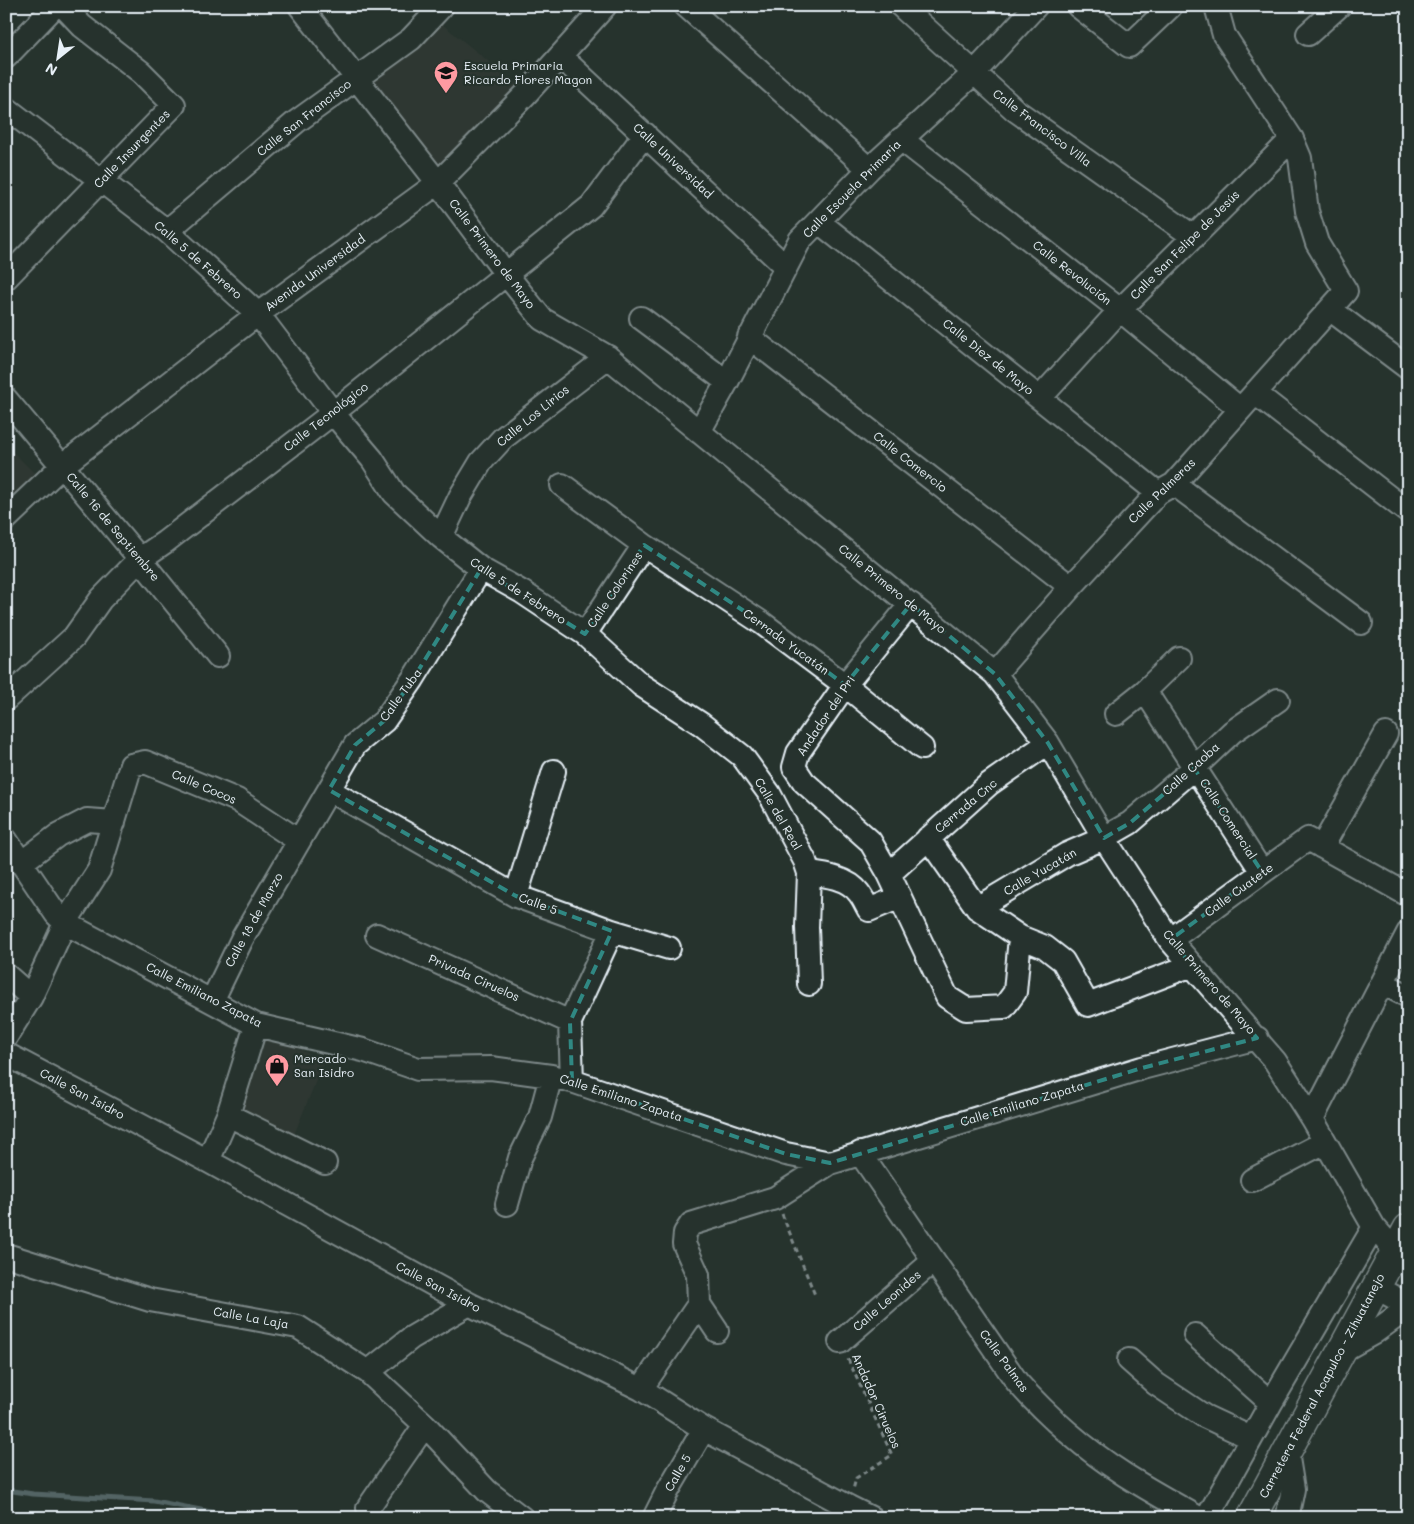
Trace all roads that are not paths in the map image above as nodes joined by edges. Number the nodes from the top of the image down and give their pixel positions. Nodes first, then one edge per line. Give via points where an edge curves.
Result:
1 (55, 6) edge
2 (63, 6) edge
3 (300, 6) edge
4 (442, 6) edge
5 (605, 6) edge
6 (686, 6) edge
7 (901, 6) edge
8 (1036, 6) edge
9 (1078, 6) edge
10 (1170, 6) edge
11 (1216, 6) edge
12 (1338, 6) edge
13 (1308, 34) dead end
14 (6, 57) edge
15 (561, 57) junction
16 (973, 74) junction
17 (356, 77) junction
18 (6, 108) edge
19 (645, 134) junction
20 (902, 139) junction
21 (1292, 139) junction
22 (869, 169) junction
23 (102, 181) junction
24 (438, 183) junction
25 (819, 222) junction
26 (167, 231) junction
27 (1194, 237) junction
28 (785, 266) junction
29 (506, 274) junction
30 (6, 278) edge
31 (1120, 310) junction
32 (1331, 310) junction
33 (258, 314) junction
34 (641, 318) dead end
35 (749, 336) junction
36 (1380, 347) junction
37 (1408, 347) edge
38 (608, 357) junction
39 (1408, 368) edge
40 (726, 382) junction
41 (1040, 398) junction
42 (6, 400) edge
43 (1248, 401) junction
44 (333, 413) junction
45 (699, 432) junction
46 (62, 466) junction
47 (562, 486) dead end
48 (1166, 488) junction
49 (1408, 512) edge
50 (6, 519) edge
51 (440, 538) junction
52 (644, 546) junction
53 (140, 559) junction
54 (481, 569) junction
55 (1071, 587) junction
56 (911, 604) junction
57 (1361, 623) dead end
58 (585, 634) junction
59 (218, 656) dead end
60 (1179, 658) dead end
61 (995, 674) junction
62 (845, 685) junction
63 (1145, 691) junction
64 (6, 699) edge
65 (1278, 700) dead end
66 (1116, 714) dead end
67 (1386, 734) dead end
68 (1048, 743) junction
69 (922, 748) dead end
70 (1194, 768) junction
71 (554, 771) dead end
72 (329, 790) junction
73 (114, 822) junction
74 (928, 838) junction
75 (1104, 838) junction
76 (6, 840) edge
77 (299, 841) junction
78 (1315, 843) junction
79 (21, 862) junction
80 (1262, 872) junction
81 (809, 873) junction
82 (889, 874) junction
83 (1408, 895) edge
84 (516, 896) junction
85 (900, 897) junction
86 (977, 908) junction
87 (64, 923) junction
88 (612, 931) junction
89 (1408, 933) edge
90 (377, 935) dead end
91 (1020, 937) junction
92 (1170, 940) junction
93 (669, 948) dead end
94 (1192, 965) junction
95 (6, 975) edge
96 (809, 984) dead end
97 (31, 997) junction
98 (212, 1001) junction
99 (570, 1022) junction
100 (256, 1025) junction
101 (6, 1037) edge
102 (1257, 1038) junction
103 (6, 1054) edge
104 (562, 1078) junction
105 (228, 1116) junction
106 (1312, 1119) junction
107 (1326, 1142) junction
108 (860, 1153) junction
109 (208, 1161) junction
110 (325, 1163) dead end
111 (830, 1163) junction
112 (1252, 1180) dead end
113 (508, 1204) dead end
114 (1374, 1227) junction
115 (1402, 1240) edge
116 (6, 1255) edge
117 (933, 1260) junction
118 (1375, 1287) junction
119 (469, 1304) junction
120 (699, 1304) junction
121 (1408, 1307) edge
122 (717, 1331) dead end
123 (1195, 1335) dead end
124 (840, 1342) road end
125 (1340, 1352) junction
126 (1129, 1360) dead end
127 (368, 1372) junction
128 (641, 1389) junction
129 (1271, 1403) junction
130 (425, 1425) junction
131 (704, 1429) junction
132 (1251, 1438) junction
133 (1287, 1452) junction
134 (368, 1508) dead end
135 (522, 1518) edge
136 (654, 1518) edge
137 (871, 1518) edge
138 (1199, 1518) edge
139 (1207, 1518) edge
140 (1251, 1518) edge
141 (1287, 1518) edge

1 - 14 street
2 - 23 street, Calle Insurgentes via 82,26 142,72 174,105
3 - 17 street, Calle Primero de Mayo
4 - 17 street, Calle San Francisco via 411,39
5 - 15 street, Avenida Universidad
6 - 22 street
7 - 16 street, Calle Francisco Villa
8 - 16 street, Calle Escuela Primaria
9 - 10 street via 1129,46
11 - 21 street via 1224,35
12 - 13 street
15 - 19 street, Calle Universidad
15 - 24 street, Avenida Universidad
16 - 20 street, Calle Escuela Primaria
16 - 27 street, Calle Francisco Villa via 1015,110
17 - 24 street, Calle Primero de Mayo
17 - 26 street, Calle San Francisco via 296,122
18 - 23 street, Calle 5 de Febrero
19 - 28 street, Calle Universidad
19 - 29 street, Calle Tecnológico via 592,206
20 - 22 street, Calle Escuela Primaria
20 - 31 street, Calle Revolución
21 - 27 street, Calle San Felipe de Jesús
21 - 32 street, Calle Palmeras via 1300,158 1307,211 1317,243 1346,291
22 - 25 street, Calle Escuela Primaria
23 - 26 street, Calle 5 de Febrero
23 - 30 street, Calle Insurgentes
24 - 29 street, Calle Primero de Mayo
24 - 33 street, Avenida Universidad
25 - 28 street, Calle Escuela Primaria via 800,240
25 - 41 street, Calle Diez de Mayo
26 - 33 street, Calle 5 de Febrero
27 - 31 street, Calle San Felipe de Jesús
28 - 35 street, Calle Escuela Primaria
29 - 38 street, Calle Primero de Mayo via 542,319
29 - 44 street, Calle Tecnológico
31 - 41 street, Calle San Felipe de Jesús
31 - 43 street, Calle Revolución
32 - 36 street
32 - 43 street, Calle Palmeras
33 - 44 street, Calle 5 de Febrero
33 - 46 street, Avenida Universidad
34 - 40 street
35 - 40 street, Calle Escuela Primaria
35 - 55 street, Calle Comercio
36 - 37 street
36 - 39 street
38 - 45 street, Calle Primero de Mayo
38 - 51 street, Calle Los Lirios via 503,438 481,462
40 - 45 street, Calle Escuela Primaria
41 - 48 street, Calle Diez de Mayo
42 - 46 street, Calle 16 de Septiembre
43 - 48 street, Calle Palmeras
43 - 49 street, Calle Revolución
44 - 51 street, Calle 5 de Febrero via 372,459 394,493
44 - 53 street, Calle Tecnológico
45 - 56 street, Calle Primero de Mayo
46 - 50 street, Avenida Universidad
46 - 53 street, Calle 16 de Septiembre
47 - 52 street, Cerrada Yucatán
48 - 55 street, Calle Palmeras
48 - 57 street, Calle Diez de Mayo
51 - 54 street, Calle 5 de Febrero
52 - 58 street, Calle Colorines
52 - 62 street, Cerrada Yucatán via 762,623
53 - 59 street, Calle 16 de Septiembre
53 - 64 street, Calle Tecnológico via 101,598 74,637
54 - 58 street, Calle 5 de Febrero
54 - 72 street, Calle Tuba via 413,679 384,721 355,745
55 - 61 street, Calle Palmeras
56 - 61 street, Calle Primero de Mayo
56 - 62 street, Andador del Pri
58 - 81 street, Calle del Real via 640,685 701,724 742,756 769,793
60 - 63 street
61 - 68 street, Calle Primero de Mayo
62 - 69 street, Cerrada Yucatán
62 - 82 street, Andador del Pri via 798,753 794,767 804,782 870,841
63 - 66 street
63 - 70 street, Calle Comercial
65 - 70 street, Calle Caoba via 1232,732
67 - 78 street, Calle Cuatete
68 - 74 street, Cerrada Cnc via 989,784
68 - 75 street, Calle Primero de Mayo
70 - 75 street, Calle Caoba via 1130,823
70 - 80 street, Calle Comercial
71 - 84 street
72 - 77 street, Calle Tuba
72 - 84 street, Calle 5
73 - 77 street, Calle Cocos via 130,765 145,762 237,800
73 - 79 street via 87,820 58,835
73 - 87 street via 99,870
74 - 82 street, Cerrada Cnc
74 - 86 street
75 - 86 street, Calle Yucatán via 1068,854
75 - 92 street, Calle Primero de Mayo
76 - 79 street, Calle Emiliano Zapata
77 - 98 street, Calle 18 de Marzo via 242,939
78 - 80 street, Calle Cuatete
78 - 83 street
79 - 87 street, Calle Emiliano Zapata
80 - 92 street, Calle Cuatete
81 - 85 street via 828,875 844,882 858,892 868,910
81 - 96 street, Calle del Real via 806,927
82 - 85 street, Andador del Pri
84 - 88 street, Calle 5
85 - 91 street, Andador del Pri via 947,997 966,1009 1004,1006 1015,992
86 - 91 street
87 - 97 street
87 - 98 street, Calle Emiliano Zapata
88 - 93 street, Calle 5
88 - 99 street
89 - 106 street
90 - 99 street, Privada Ciruelos
91 - 94 street via 1045,947 1063,961 1088,1005
92 - 94 street, Calle Primero de Mayo
94 - 102 street, Calle Primero de Mayo
95 - 97 street
97 - 101 street
98 - 100 street, Calle Emiliano Zapata
99 - 104 street
100 - 104 street, Calle Emiliano Zapata via 363,1050 418,1069 491,1068
100 - 105 street
102 - 106 street, Calle Primero de Mayo
102 - 108 street, Calle Emiliano Zapata via 1142,1068
103 - 109 street, Calle San Isidro
104 - 111 street, Calle Emiliano Zapata via 786,1154
104 - 113 street via 520,1158
105 - 109 street
105 - 110 street
106 - 107 street, Calle Primero de Mayo
107 - 112 street
107 - 114 street, Calle Primero de Mayo
108 - 111 street, Calle Emiliano Zapata
108 - 117 street, Calle Palmas
109 - 119 street, Calle San Isidro
111 - 120 street via 775,1198 691,1224 685,1233 684,1244 698,1275
114 - 115 street, Calle Primero de Mayo
114 - 129 street
115 - 118 main road, Carretera Federal Acapulco - Zihuatanejo
116 - 127 street, Calle La Laja via 150,1300 298,1327
117 - 124 street, Calle Leonides
117 - 138 street, Calle Palmas via 1017,1382 1039,1406 1125,1475
118 - 121 street
118 - 125 main road, Carretera Federal Acapulco - Zihuatanejo
119 - 127 street via 411,1338
119 - 128 street, Calle San Isidro
120 - 122 street
120 - 128 street
121 - 125 street via 1372,1334
123 - 129 street
125 - 133 main road, Carretera Federal Acapulco - Zihuatanejo
126 - 132 street via 1156,1384 1204,1416
127 - 130 street, Calle La Laja
128 - 131 street, Calle San Isidro
129 - 132 street
130 - 134 street
130 - 135 street, Calle La Laja via 487,1491
131 - 136 street, Calle 5
131 - 137 street, Calle San Isidro
132 - 139 street
133 - 140 main road, Carretera Federal Acapulco - Zihuatanejo
133 - 141 street via 1293,1489

